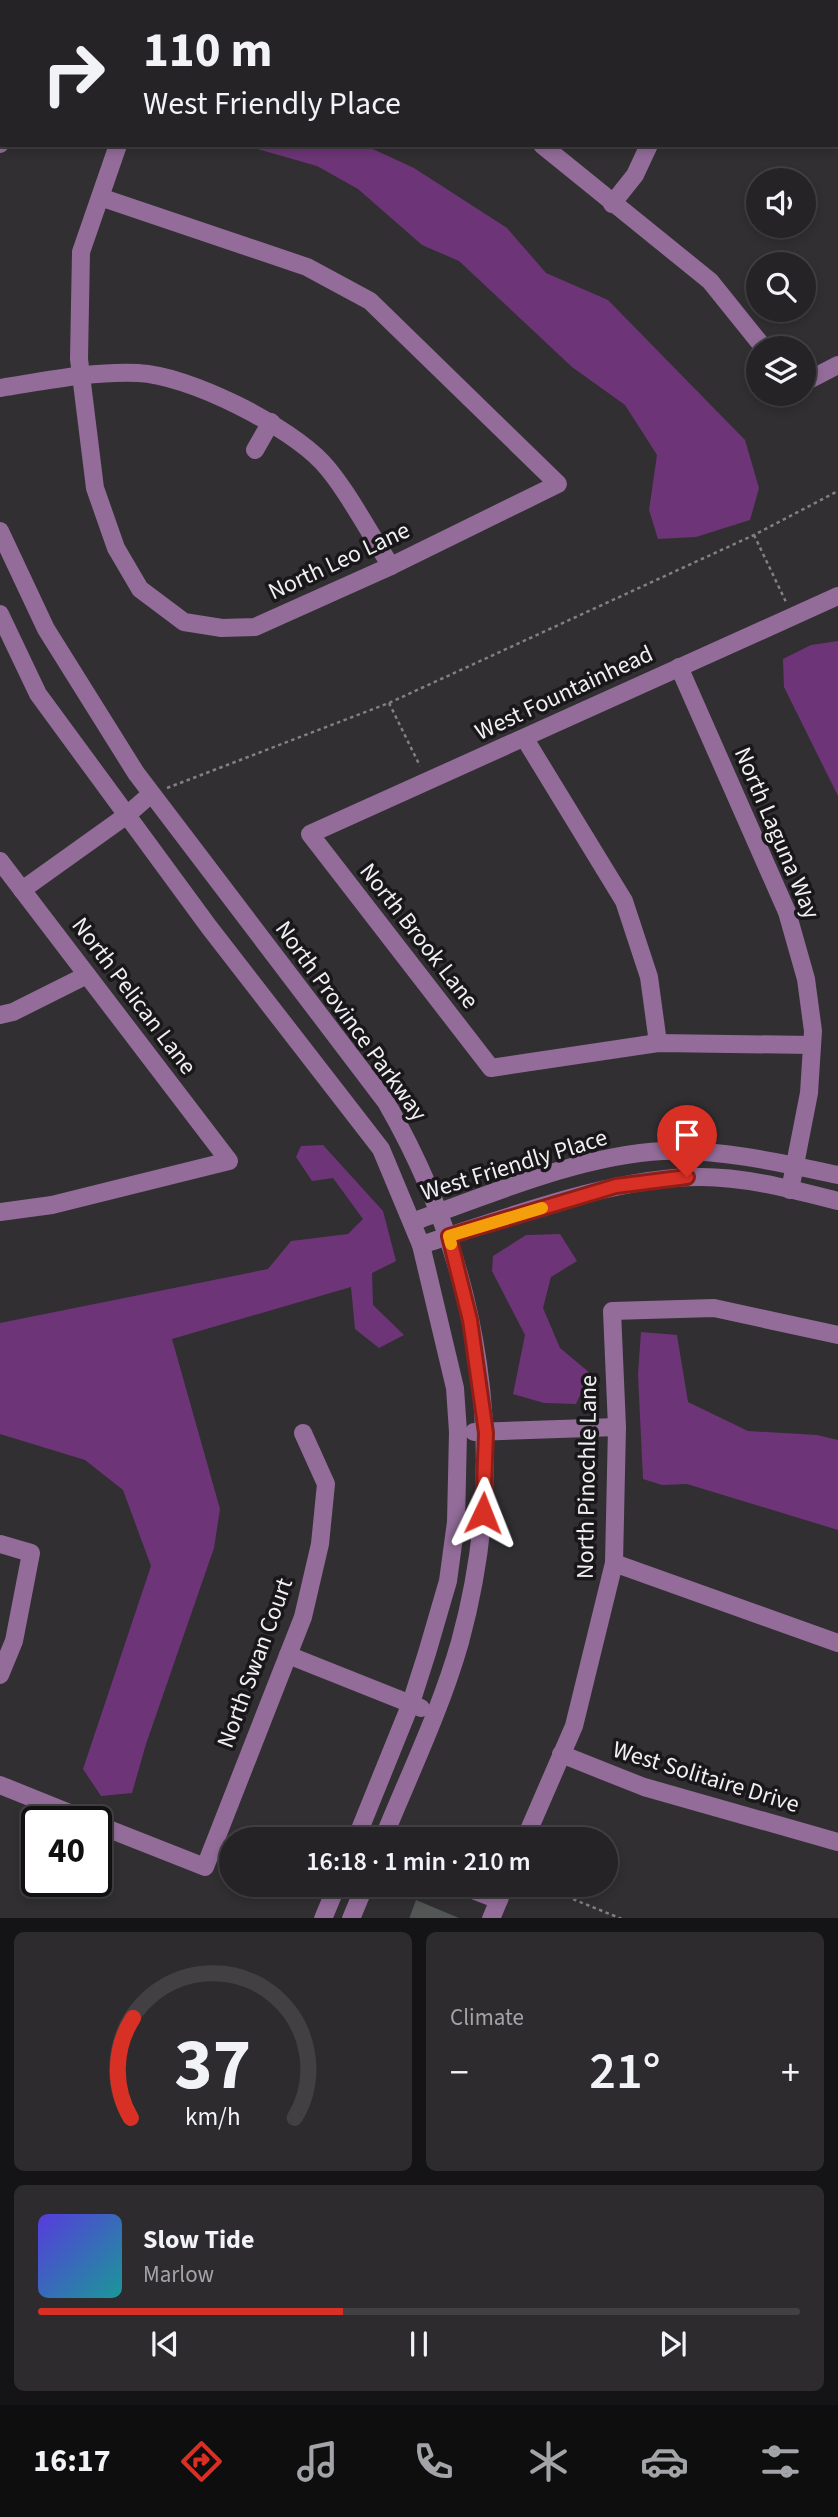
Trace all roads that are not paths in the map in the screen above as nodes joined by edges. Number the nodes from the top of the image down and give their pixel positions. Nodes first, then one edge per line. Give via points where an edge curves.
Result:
1 (117, 147) edge
2 (544, 147) edge
3 (648, 147) edge
4 (100, 197) junction
5 (612, 204) junction
6 (754, 336) edge
7 (838, 365) edge
8 (81, 376) junction
9 (816, 376) edge
10 (0, 388) edge
11 (271, 422) junction
12 (255, 450) dead end
13 (0, 531) edge
14 (391, 566) junction
15 (838, 596) edge
16 (0, 614) edge
17 (679, 667) junction
18 (525, 739) junction
19 (151, 794) junction
20 (127, 816) junction
21 (310, 834) joint
22 (0, 861) edge
23 (22, 890) junction
24 (87, 975) junction
25 (0, 1015) edge
26 (658, 1043) junction
27 (812, 1045) junction
28 (793, 1166) junction
29 (838, 1175) edge
30 (790, 1190) junction
31 (838, 1200) edge
32 (0, 1212) edge
33 (441, 1212) junction
34 (412, 1222) junction
35 (449, 1236) junction
36 (421, 1245) junction
37 (838, 1335) edge
38 (617, 1427) junction
39 (458, 1432) junction
40 (303, 1433) dead end
41 (486, 1433) junction
42 (0, 1544) edge
43 (614, 1563) junction
44 (838, 1643) edge
45 (288, 1655) junction
46 (0, 1675) edge
47 (411, 1703) junction
48 (433, 1714) junction
49 (561, 1754) junction
50 (0, 1785) edge
51 (52, 1806) edge
52 (361, 1827) edge
53 (388, 1827) edge
54 (530, 1827) edge
55 (112, 1830) edge
56 (838, 1842) edge
57 (332, 1897) edge
58 (360, 1897) edge
59 (500, 1897) edge
60 (323, 1918) edge
61 (351, 1918) edge
62 (491, 1918) edge

1 - 4 street
2 - 5 street
3 - 5 street via 635,176
4 - 8 street via 81,252
4 - 14 street, North Leo Lane via 307,267 370,301 558,484
5 - 6 street via 710,281
7 - 9 street
8 - 10 street
8 - 11 street via 141,373 204,390
8 - 14 street, North Leo Lane via 95,488 116,548 140,589 184,622 255,627
11 - 12 street
11 - 14 street via 323,463
13 - 19 street, North Province Parkway via 46,629
15 - 17 street, West Fountainhead
16 - 20 street, North Province Parkway via 38,694
17 - 18 street, West Fountainhead
17 - 27 street, North Laguna Way via 787,912 806,979
18 - 21 street, West Fountainhead
18 - 26 street via 624,901 649,977
19 - 20 street
19 - 33 street, North Province Parkway via 386,1102 417,1156
20 - 23 street
20 - 34 street, North Province Parkway via 381,1149
21 - 26 street, North Brook Lane via 491,1068
22 - 23 street, North Pelican Lane
23 - 24 street, North Pelican Lane
24 - 25 street
24 - 32 street, North Pelican Lane via 229,1161 52,1205
26 - 27 street
27 - 28 street, North Laguna Way via 809,1093
28 - 29 street, West Friendly Place
28 - 30 street, North Laguna Way
28 - 33 street, West Friendly Place via 737,1157 652,1153 553,1173
30 - 31 street, West Friendly Place
30 - 35 street, West Friendly Place via 703,1177 671,1178 616,1186
33 - 34 street, West Friendly Place
33 - 35 street, North Province Parkway
34 - 36 street, North Province Parkway
35 - 36 street, West Friendly Place
35 - 41 street, North Province Parkway via 470,1320
36 - 39 street, North Province Parkway via 455,1388
37 - 38 street, North Pinochle Lane via 714,1308 612,1311
38 - 41 street
38 - 43 street, North Pinochle Lane
39 - 41 street
39 - 47 street, North Province Parkway via 456,1522 448,1581
40 - 45 street, North Swan Court via 327,1484 320,1545 303,1617
41 - 48 street, North Province Parkway via 475,1577 459,1644
42 - 46 street via 31,1553 14,1641
43 - 44 street
43 - 49 street, North Pinochle Lane via 574,1726
45 - 47 street
45 - 55 street, North Swan Court via 205,1867
47 - 48 street
47 - 52 street, North Province Parkway
48 - 53 street, North Province Parkway
49 - 54 street, North Pinochle Lane
49 - 56 street, West Solitaire Drive via 644,1787
50 - 51 street
57 - 60 street
58 - 61 street
59 - 62 street

